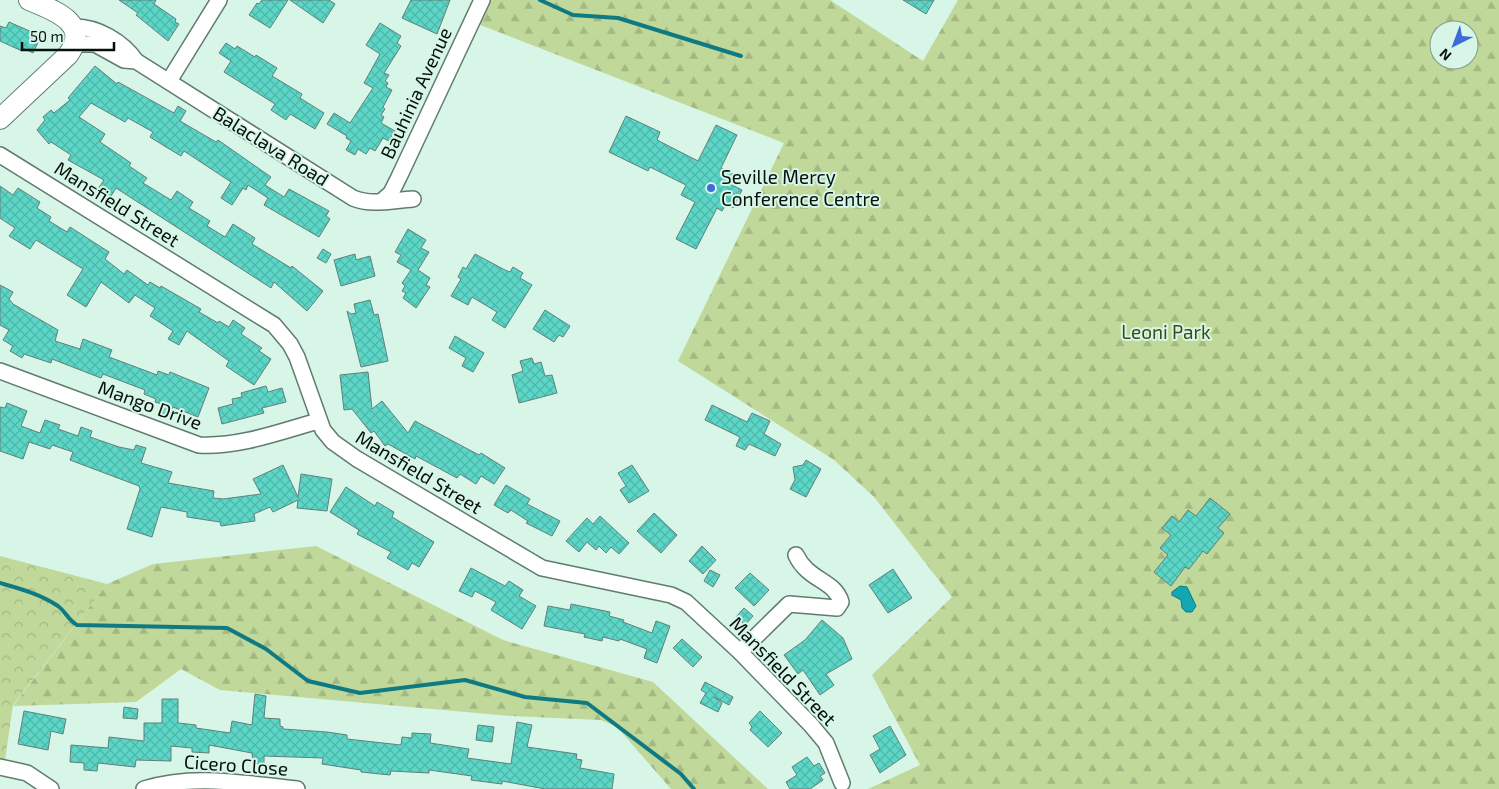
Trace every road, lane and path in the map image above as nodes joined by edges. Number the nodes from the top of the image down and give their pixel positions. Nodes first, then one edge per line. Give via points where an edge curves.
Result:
1 (29, 0) edge
2 (219, 0) edge
3 (482, 0) edge
4 (74, 36) junction
5 (169, 81) junction
6 (0, 120) edge
7 (0, 155) edge
8 (413, 199) dead end
9 (382, 200) junction
10 (0, 371) edge
11 (318, 421) junction
12 (796, 555) dead end
13 (740, 652) junction
14 (0, 766) edge
15 (842, 783) dead end
16 (52, 789) edge
17 (144, 789) edge
18 (290, 789) edge

1 - 4 street via 66,17
2 - 5 street
3 - 9 street, Bauhinia Avenue via 399,178
4 - 5 street, Balaclava Road via 124,60 136,61
4 - 6 street via 68,55
5 - 9 street, Balaclava Road via 353,198 373,203
7 - 11 street, Mansfield Street via 274,325 297,357
8 - 9 street, Balaclava Road
10 - 11 street, Mango Drive via 199,445 236,444
11 - 13 street, Mansfield Street via 333,442 356,460 526,560 556,572 671,595 686,602
12 - 13 street via 801,565 815,578 830,585 841,602 837,608 789,604
13 - 15 street, Mansfield Street via 821,737 834,759
14 - 16 street via 26,773
17 - 18 street, Cicero Close via 196,779

